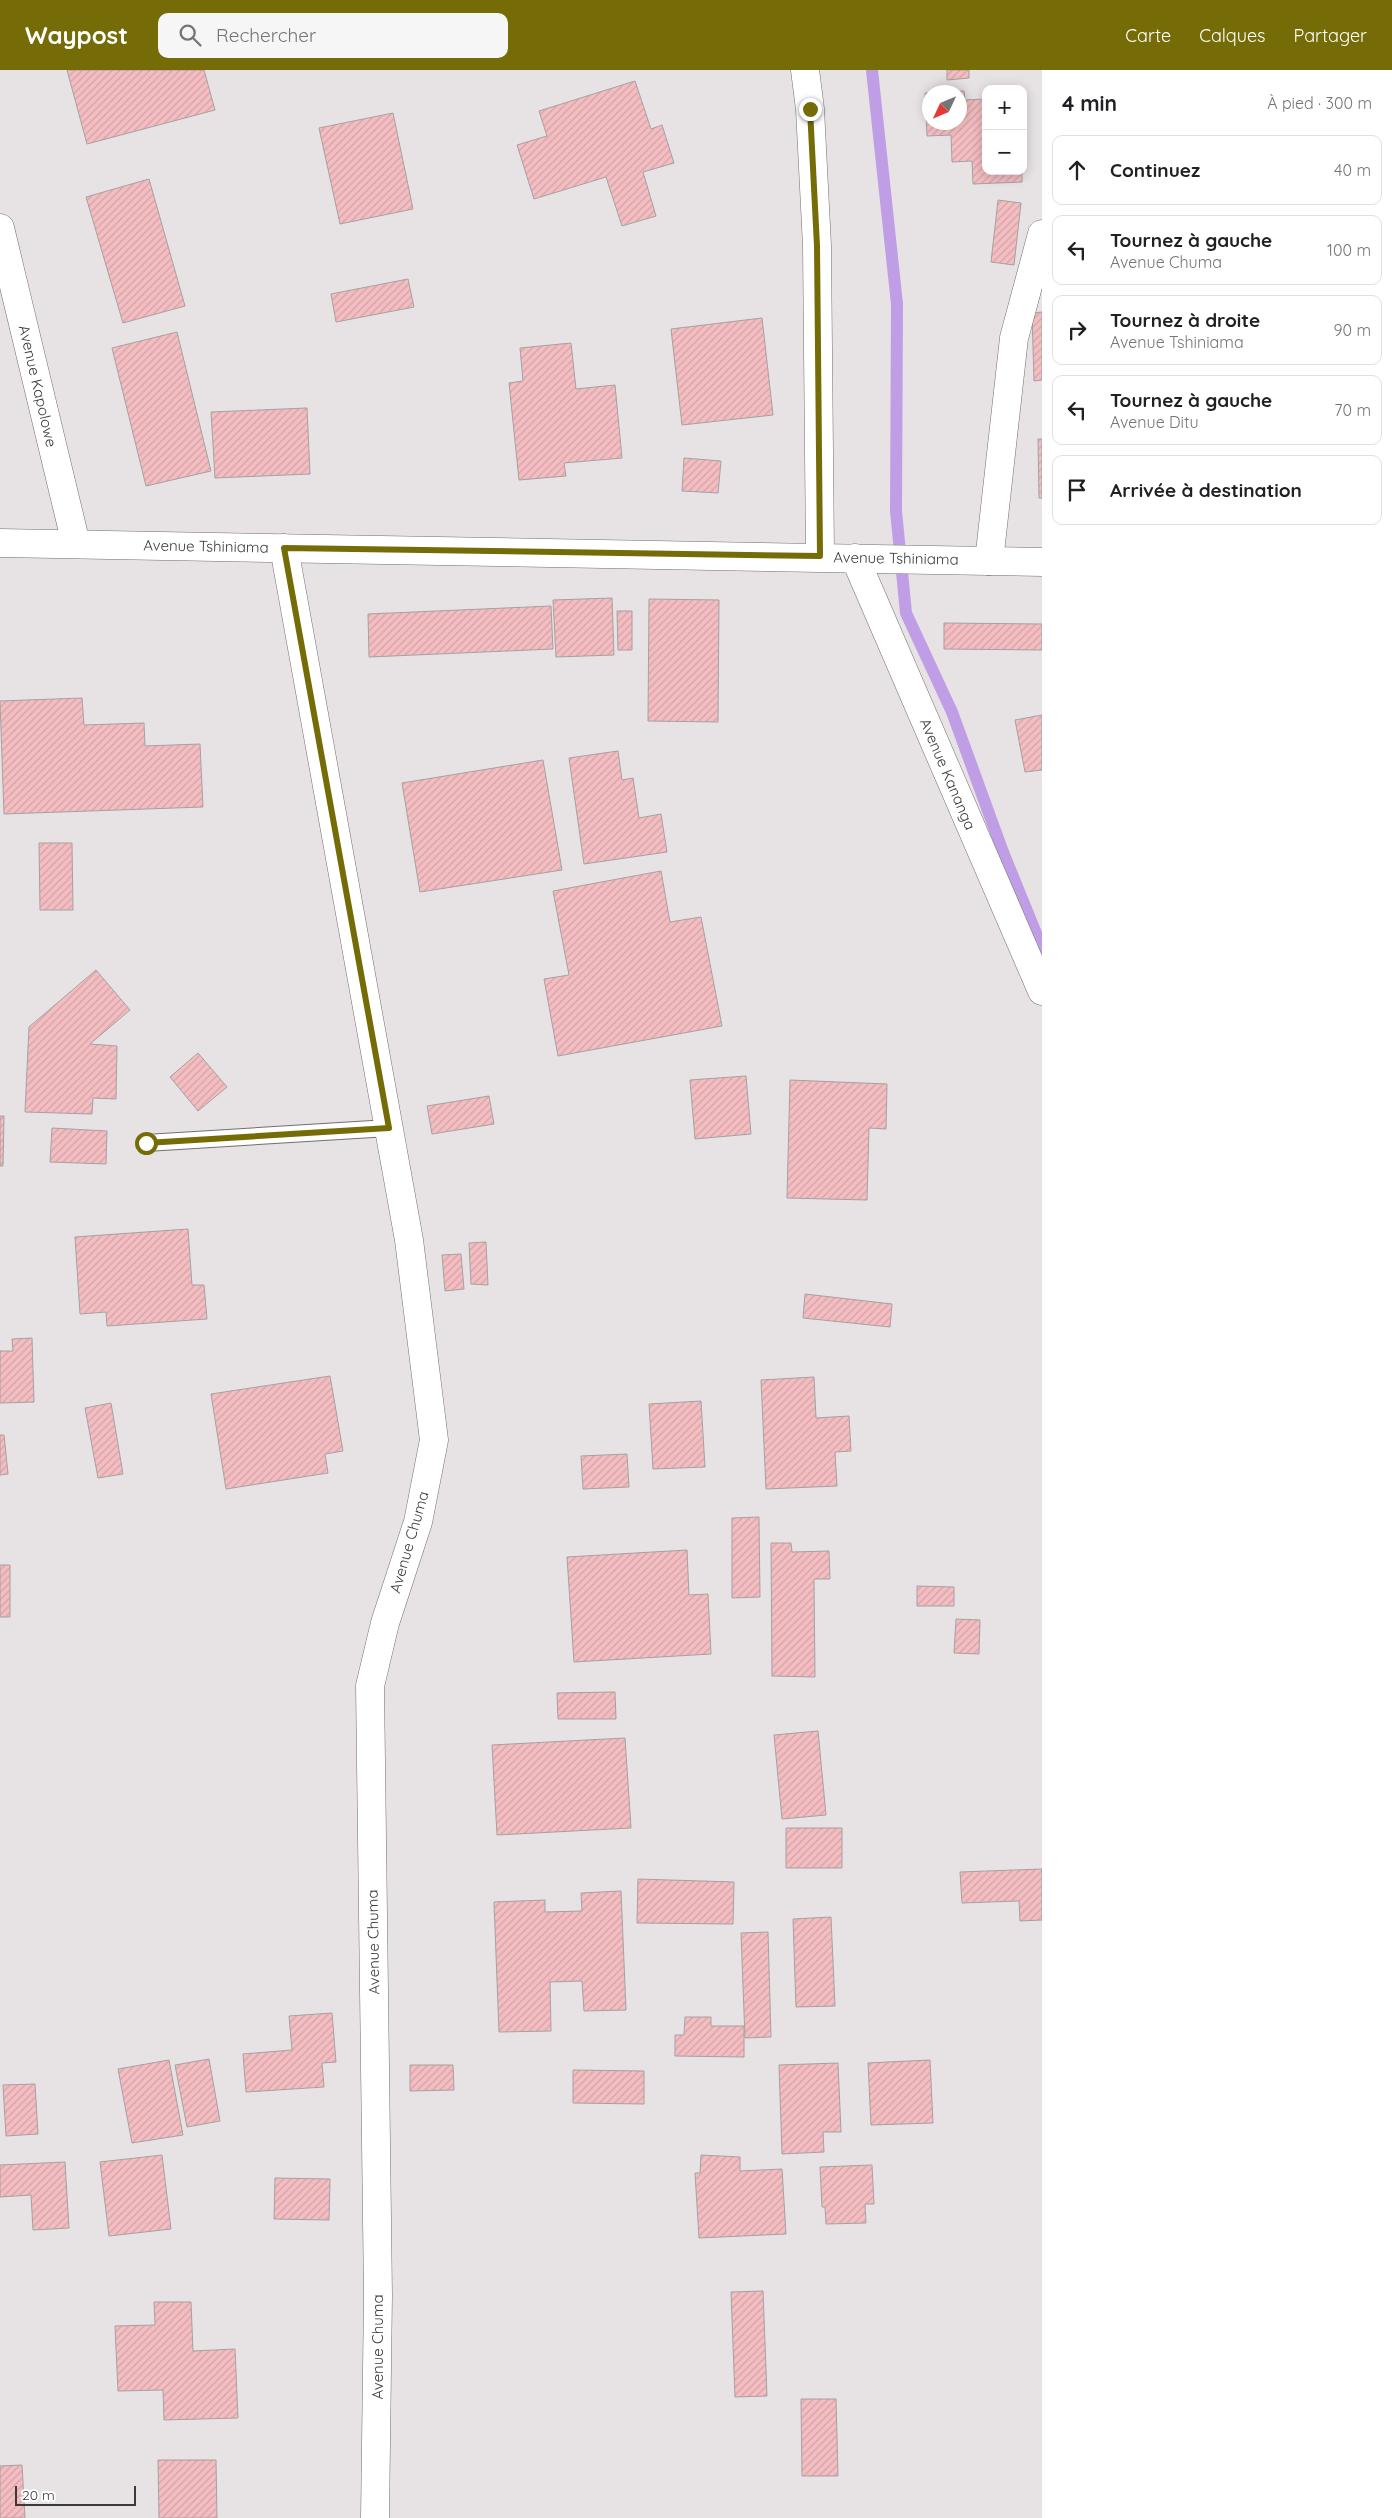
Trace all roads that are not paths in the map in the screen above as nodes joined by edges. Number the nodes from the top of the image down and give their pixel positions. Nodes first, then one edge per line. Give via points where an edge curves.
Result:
1 (805, 70) edge
2 (0, 228) edge
3 (1042, 234) edge
4 (0, 543) edge
5 (76, 544) junction
6 (284, 548) junction
7 (820, 556) junction
8 (855, 558) junction
9 (989, 560) junction
10 (1042, 562) edge
11 (1042, 991) edge
12 (389, 1128) junction
13 (146, 1143) dead end
14 (375, 2518) edge

1 - 7 street via 817,246
2 - 5 street, Avenue Kapolowe
3 - 9 street via 1014,338
4 - 5 street, Avenue Tshiniama
5 - 6 street, Avenue Tshiniama
6 - 7 street, Avenue Tshiniama
6 - 12 street, Avenue Chuma
7 - 8 street, Avenue Tshiniama
8 - 9 street, Avenue Tshiniama
8 - 11 street, Avenue Kananga
9 - 10 street, Avenue Tshiniama
12 - 13 lane
12 - 14 street, Avenue Chuma via 409,1240 434,1440 418,1522 385,1623 370,1686 378,2285

